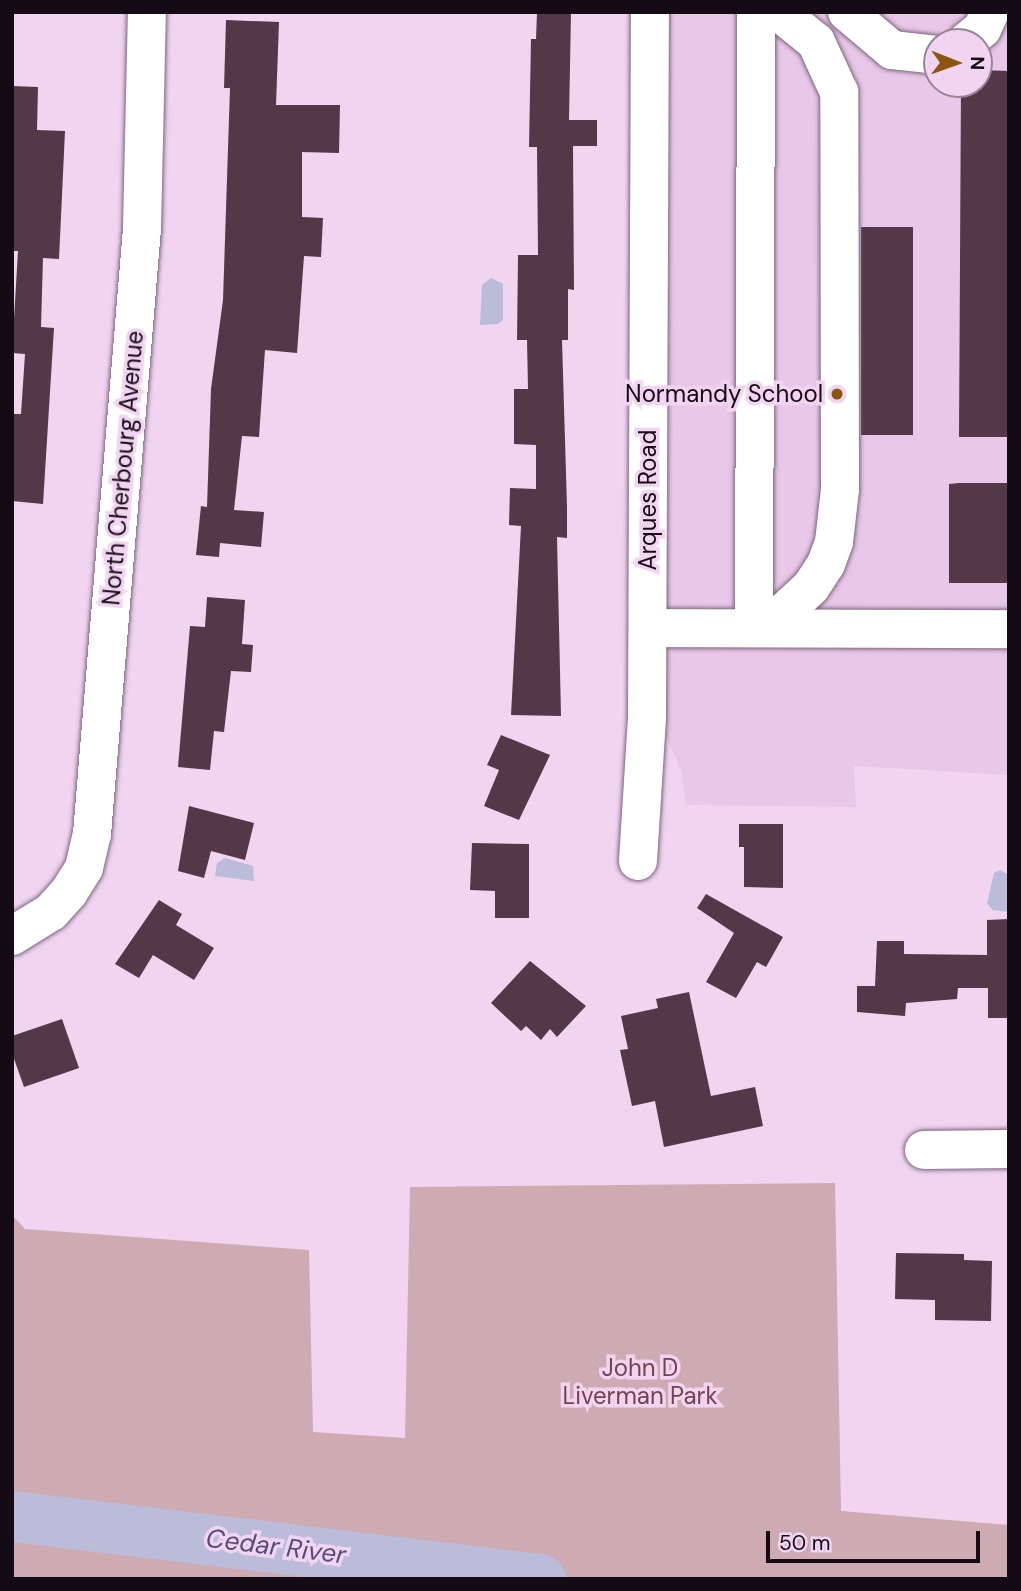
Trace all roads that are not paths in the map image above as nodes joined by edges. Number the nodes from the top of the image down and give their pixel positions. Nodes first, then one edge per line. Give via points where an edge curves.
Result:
1 (147, 12) edge
2 (650, 12) edge
3 (756, 12) edge
4 (779, 12) edge
5 (847, 12) edge
6 (990, 12) edge
7 (982, 28) edge
8 (923, 53) edge
9 (761, 626) junction
10 (648, 628) junction
11 (1009, 629) edge
12 (638, 861) dead end
13 (12, 936) edge
14 (1009, 1149) edge
15 (924, 1150) dead end

1 - 13 street, North Cherbourg Avenue via 142,228 92,834 84,868 51,912
2 - 10 street, Arques Road
3 - 9 street
4 - 9 street via 816,42 839,92 840,489 834,542 826,564 811,587
5 - 8 street via 892,50
6 - 7 street
9 - 10 street
9 - 11 street
10 - 12 street, Arques Road
14 - 15 street

